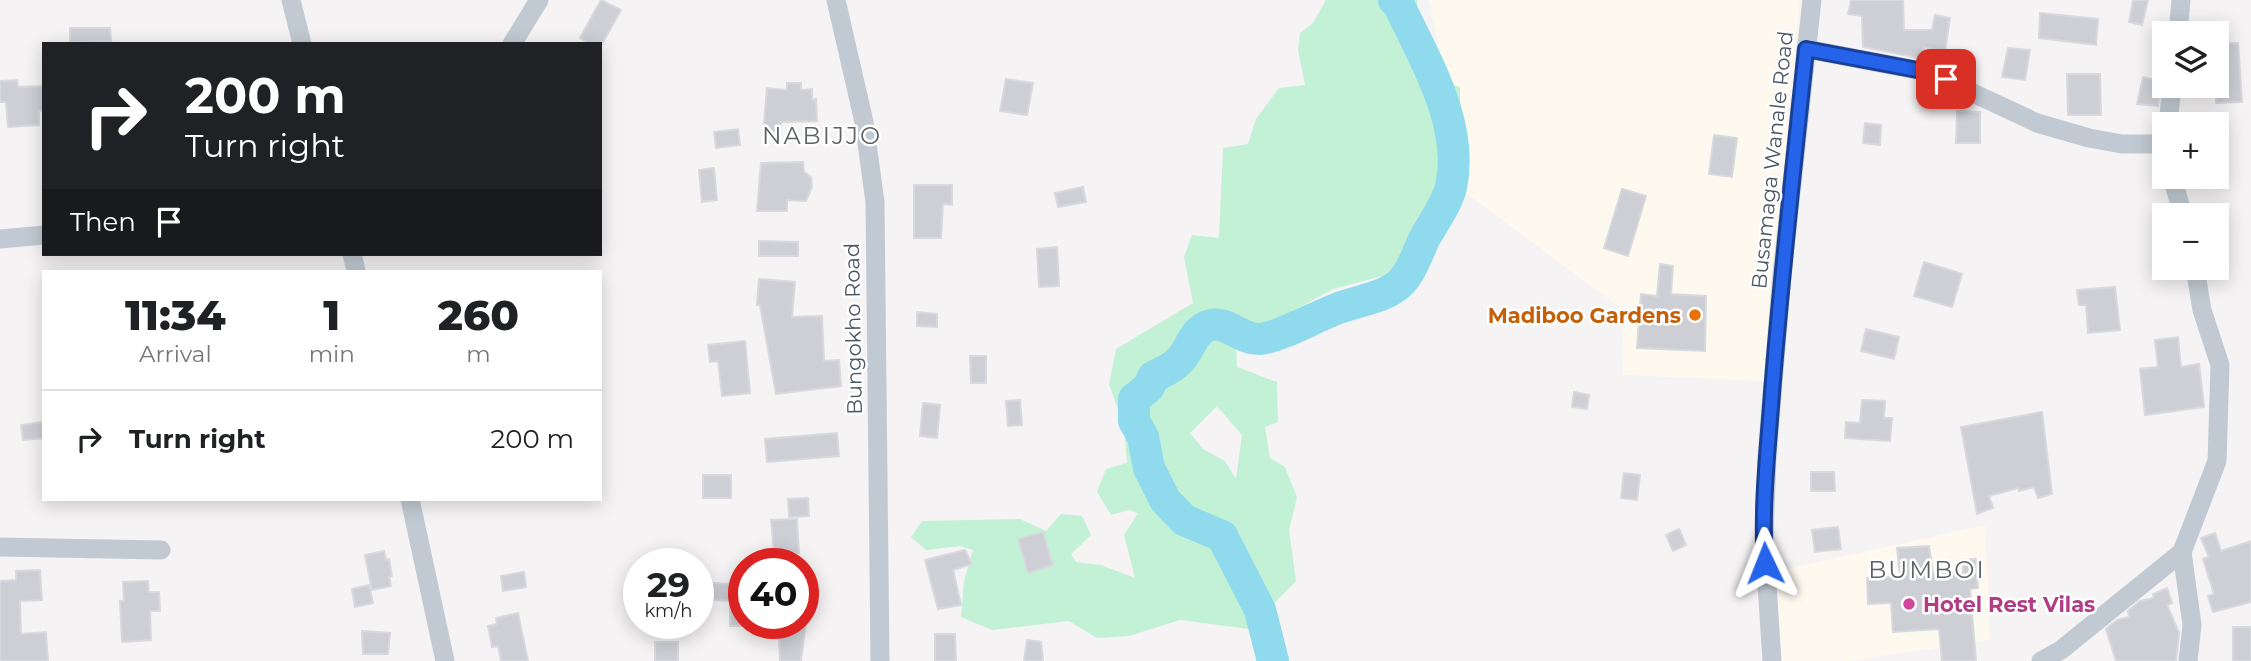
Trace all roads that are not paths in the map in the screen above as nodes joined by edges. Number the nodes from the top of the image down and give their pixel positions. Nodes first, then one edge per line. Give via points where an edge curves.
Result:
1 (291, 0) edge
2 (539, 0) edge
3 (836, 0) edge
4 (1812, 0) edge
5 (2181, 0) edge
6 (2179, 21) edge
7 (302, 42) edge
8 (513, 42) edge
9 (1806, 49) junction
10 (2152, 144) edge
11 (42, 235) edge
12 (0, 239) edge
13 (2197, 280) edge
14 (410, 501) edge
15 (0, 547) edge
16 (161, 550) dead end
17 (2182, 552) junction
18 (445, 661) edge
19 (880, 661) edge
20 (1772, 661) edge
21 (2040, 661) edge
22 (2188, 661) edge

1 - 7 street
2 - 8 street
3 - 19 street, Bungokho Road via 864,122 874,202
4 - 9 street, Busamaga Wanale Road
5 - 6 street
9 - 10 street via 1928,72 2037,123 2089,138
9 - 20 street, Busamaga Wanale Road via 1768,456 1764,539
11 - 12 street
13 - 17 street via 2220,365 2217,461
14 - 18 street
15 - 16 street
17 - 21 street via 2062,650
17 - 22 street via 2192,625

